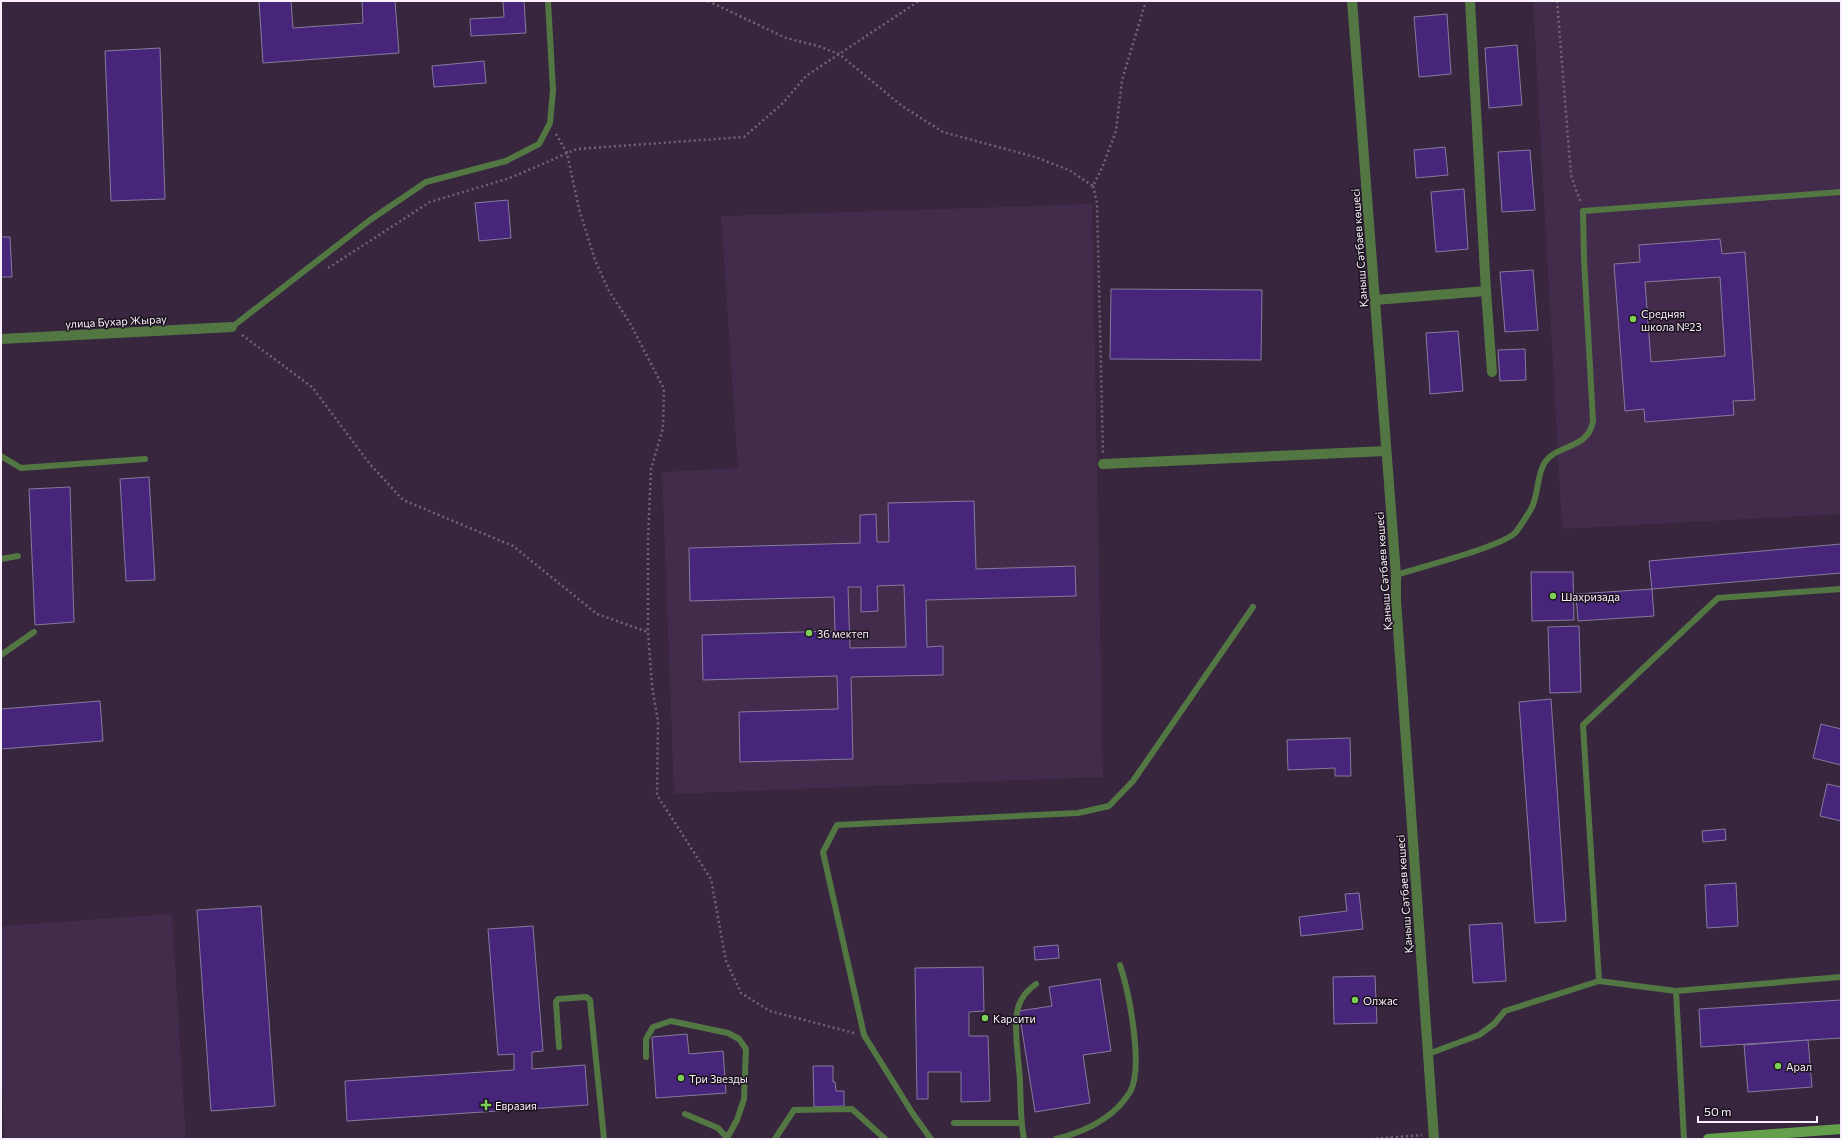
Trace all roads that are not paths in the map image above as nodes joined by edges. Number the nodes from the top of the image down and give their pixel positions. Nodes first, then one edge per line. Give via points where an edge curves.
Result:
1 (548, 1) edge
2 (1352, 1) edge
3 (1470, 1) edge
4 (1841, 192) edge
5 (1486, 291) junction
6 (1375, 300) junction
7 (232, 327) joint
8 (1, 338) edge
9 (1492, 372) dead end
10 (1386, 451) junction
11 (1, 456) edge
12 (145, 459) dead end
13 (1103, 464) road end
14 (18, 556) dead end
15 (1, 559) edge
16 (1396, 575) junction
17 (1841, 589) edge
18 (1253, 607) dead end
19 (34, 632) dead end
20 (1, 655) edge
21 (1120, 965) dead end
22 (1841, 977) edge
23 (1599, 981) junction
24 (1036, 984) dead end
25 (1676, 991) junction
26 (559, 1047) dead end
27 (1428, 1054) junction
28 (646, 1057) dead end
29 (685, 1114) dead end
30 (954, 1123) dead end
31 (1021, 1123) junction
32 (1841, 1129) edge
33 (1434, 1137) edge
34 (727, 1138) edge
35 (604, 1139) edge
36 (775, 1139) edge
37 (885, 1139) edge
38 (931, 1139) edge
39 (1024, 1139) edge
40 (1056, 1139) edge
41 (1684, 1139) edge
42 (1708, 1139) edge

1 - 7 lane via 554,90 550,123 539,144 506,161 426,182 370,220
2 - 6 street, Қаныш Сәтбаев көшесі
3 - 5 street
4 - 16 lane via 1583,211 1593,421 1591,429 1583,440 1553,454 1545,463 1532,507 1515,532 1498,543
5 - 6 street
5 - 9 street
6 - 10 street, Қаныш Сәтбаев көшесі
7 - 8 street, улица Бухар Жырау
10 - 13 street
10 - 16 street, Қаныш Сәтбаев көшесі
11 - 12 lane via 21,468
14 - 15 lane
16 - 27 street, Қаныш Сәтбаев көшесі
17 - 23 lane via 1718,598 1583,725
18 - 38 lane via 1133,781 1109,806 1078,813 838,825 823,852 864,1035
19 - 20 lane
21 - 40 lane via 1135,1042 1135,1072 1130,1091 1115,1110 1095,1124 1073,1135
22 - 25 lane
23 - 25 lane
23 - 27 lane via 1505,1011 1494,1024 1480,1034
24 - 31 lane via 1024,995 1017,1009
25 - 41 lane
26 - 35 lane via 556,1002 558,999 586,997 590,1000
27 - 33 street, Қаныш Сәтбаев көшесі
28 - 34 lane via 646,1039 653,1028 671,1021 728,1033 739,1039 746,1049 744,1099
29 - 34 lane via 718,1128
30 - 31 lane
31 - 39 lane
32 - 42 main road
36 - 37 lane via 794,1110 852,1109

